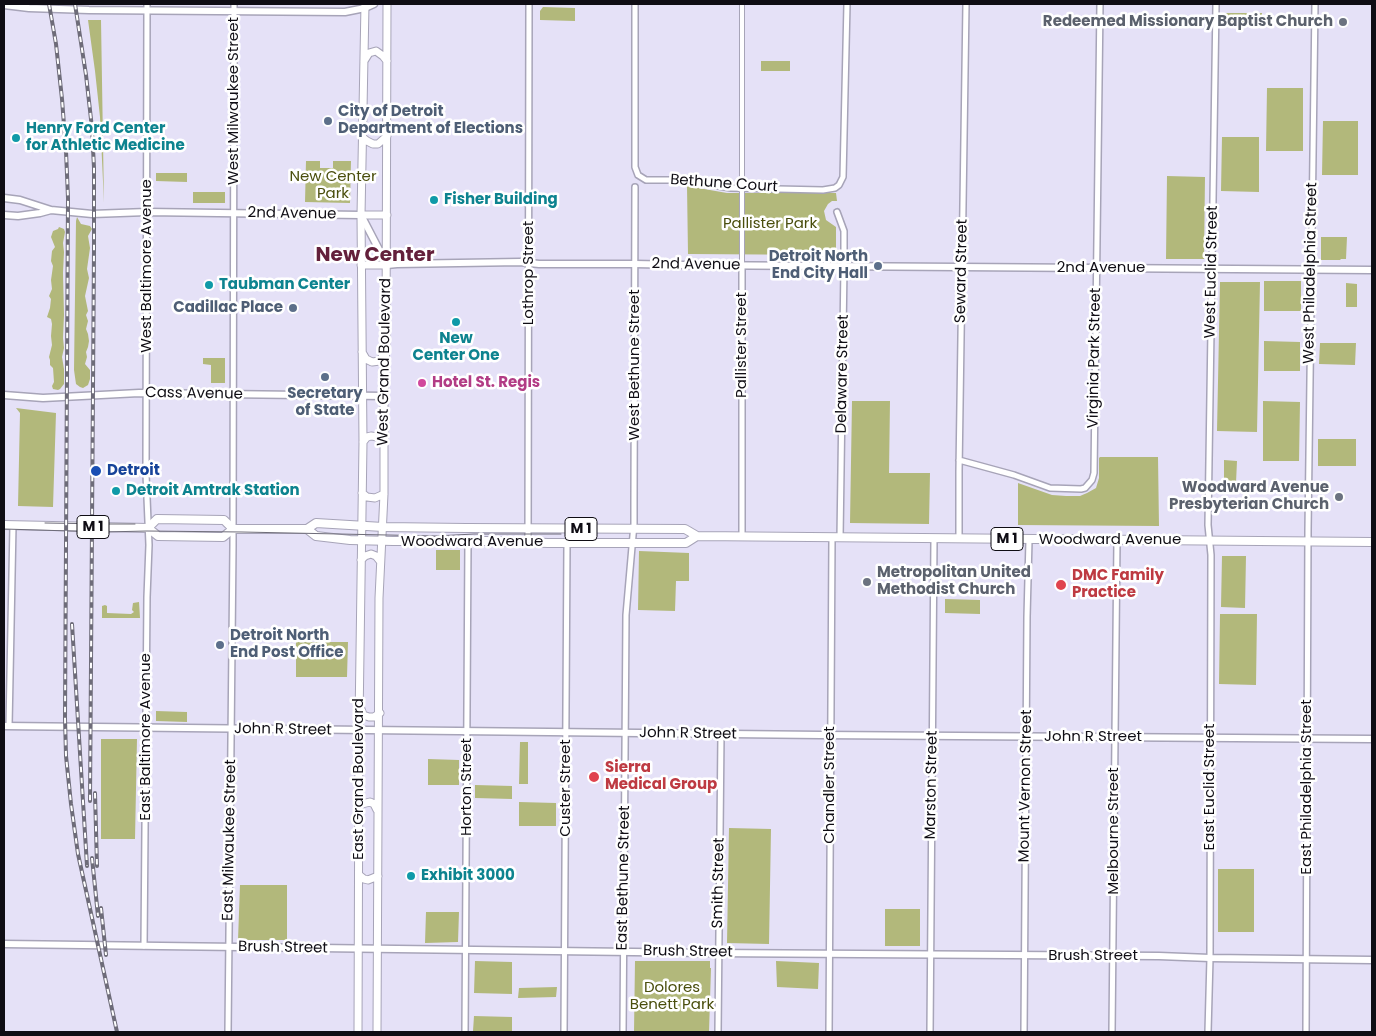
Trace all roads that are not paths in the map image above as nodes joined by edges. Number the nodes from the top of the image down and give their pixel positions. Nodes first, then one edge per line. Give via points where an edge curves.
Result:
1 (374, 4) edge
2 (387, 4) edge
3 (529, 4) edge
4 (635, 4) edge
5 (742, 4) edge
6 (848, 4) edge
7 (966, 4) edge
8 (1100, 4) edge
9 (1216, 4) edge
10 (1315, 4) edge
11 (4, 5) edge
12 (365, 6) edge
13 (147, 7) edge
14 (234, 7) edge
15 (364, 60) junction
16 (387, 61) junction
17 (387, 136) junction
18 (362, 137) junction
19 (635, 187) dead end
20 (742, 188) junction
21 (4, 198) edge
22 (51, 210) junction
23 (147, 212) junction
24 (837, 212) dead end
25 (234, 213) junction
26 (361, 214) junction
27 (387, 215) junction
28 (4, 216) edge
29 (529, 263) junction
30 (635, 264) junction
31 (361, 265) junction
32 (386, 265) junction
33 (742, 266) junction
34 (844, 266) junction
35 (962, 267) junction
36 (1096, 268) junction
37 (1212, 269) junction
38 (1311, 270) junction
39 (1372, 270) edge
40 (385, 351) junction
41 (362, 352) junction
42 (147, 393) junction
43 (234, 394) junction
44 (4, 395) edge
45 (363, 396) junction
46 (384, 396) junction
47 (363, 442) junction
48 (384, 442) junction
49 (959, 460) junction
50 (362, 493) junction
51 (384, 494) junction
52 (4, 525) edge
53 (362, 525) junction
54 (13, 526) junction
55 (383, 527) junction
56 (148, 528) junction
57 (234, 529) junction
58 (307, 529) junction
59 (528, 529) junction
60 (633, 529) junction
61 (697, 536) junction
62 (742, 536) junction
63 (836, 538) junction
64 (934, 539) junction
65 (959, 539) junction
66 (1029, 540) junction
67 (1117, 540) junction
68 (362, 541) junction
69 (382, 541) junction
70 (468, 541) junction
71 (1210, 541) junction
72 (528, 542) junction
73 (1308, 542) junction
74 (1372, 542) edge
75 (567, 543) junction
76 (632, 543) junction
77 (361, 560) junction
78 (380, 561) junction
79 (360, 706) junction
80 (380, 713) junction
81 (6, 726) edge
82 (146, 728) junction
83 (232, 729) junction
84 (359, 730) junction
85 (379, 731) junction
86 (468, 731) junction
87 (566, 732) junction
88 (625, 733) junction
89 (721, 734) junction
90 (831, 735) junction
91 (933, 736) junction
92 (1026, 737) junction
93 (1115, 737) junction
94 (1210, 738) junction
95 (1307, 738) junction
96 (1372, 739) edge
97 (359, 807) junction
98 (379, 815) junction
99 (359, 876) junction
100 (378, 876) junction
101 (4, 944) edge
102 (144, 946) junction
103 (229, 947) junction
104 (359, 949) junction
105 (378, 949) junction
106 (466, 950) junction
107 (565, 951) junction
108 (623, 952) junction
109 (719, 953) junction
110 (829, 954) junction
111 (931, 955) junction
112 (1024, 955) junction
113 (1113, 956) junction
114 (1210, 958) junction
115 (1306, 960) junction
116 (1372, 960) edge
117 (228, 1032) edge
118 (358, 1032) edge
119 (377, 1032) edge
120 (465, 1032) edge
121 (564, 1032) edge
122 (622, 1032) edge
123 (718, 1032) edge
124 (829, 1032) edge
125 (930, 1032) edge
126 (1024, 1032) edge
127 (1112, 1032) edge
128 (1208, 1032) edge
129 (1306, 1032) edge

1 - 12 street
2 - 16 main road, West Grand Boulevard
3 - 29 street, Lothrop Street
4 - 20 street, Bethune Court via 635,167 638,175 646,180 682,180
5 - 20 street, Pallister Street
6 - 20 street, Bethune Court via 842,182 835,188 823,190
7 - 35 street, Seward Street
8 - 36 street, Virginia Park Street
9 - 37 street, West Euclid Street
10 - 38 street, West Philadelphia Street
11 - 13 street via 89,10
12 - 14 street via 345,12
12 - 15 main road, West Grand Boulevard
13 - 14 street
13 - 23 street, West Baltimore Avenue
14 - 25 street, West Milwaukee Street
15 - 16 main road via 369,53 376,52
15 - 18 main road, West Grand Boulevard
16 - 17 main road, West Grand Boulevard
17 - 18 main road via 378,144
17 - 27 main road, West Grand Boulevard
18 - 26 main road, West Grand Boulevard
19 - 30 street, West Bethune Street
20 - 33 street, Pallister Street
21 - 22 street, 2nd Avenue
22 - 23 street, 2nd Avenue via 99,214
22 - 28 street, 2nd Avenue
23 - 25 street, 2nd Avenue
23 - 42 street, West Baltimore Avenue
24 - 34 street, Delaware Street via 844,231
25 - 26 street, 2nd Avenue
25 - 43 street, West Milwaukee Street
26 - 27 main road
26 - 31 main road, West Grand Boulevard
26 - 32 street
27 - 32 main road, West Grand Boulevard
29 - 30 street, 2nd Avenue
29 - 32 street, 2nd Avenue
29 - 59 street, Lothrop Street
30 - 33 street, 2nd Avenue
30 - 60 street, West Bethune Street
31 - 32 main road
31 - 41 main road, West Grand Boulevard
32 - 40 main road, West Grand Boulevard
33 - 34 street, 2nd Avenue
33 - 62 street, Pallister Street
34 - 35 street, 2nd Avenue
34 - 63 street, Delaware Street
35 - 36 street, 2nd Avenue
35 - 49 street, Seward Street
36 - 37 street, 2nd Avenue
36 - 49 street, Virginia Park Street via 1094,473 1089,485 1081,489 1043,487 1014,475
37 - 38 street, 2nd Avenue
37 - 71 street, West Euclid Street
38 - 39 street, 2nd Avenue
38 - 73 street, West Philadelphia Street
40 - 41 main road via 376,362 366,359
40 - 46 main road, West Grand Boulevard
41 - 45 main road, West Grand Boulevard
42 - 43 street, Cass Avenue
42 - 44 street, Cass Avenue via 43,398
42 - 56 street, West Baltimore Avenue
43 - 45 street, Cass Avenue
43 - 57 street, West Milwaukee Street
45 - 46 street, Cass Avenue
45 - 47 main road, West Grand Boulevard
46 - 48 main road, West Grand Boulevard
47 - 48 main road via 371,436
47 - 50 main road, West Grand Boulevard
48 - 51 main road, West Grand Boulevard
49 - 65 street, Seward Street
50 - 51 main road via 374,498
50 - 53 main road, West Grand Boulevard
51 - 55 main road, West Grand Boulevard
52 - 54 main road, Woodward Avenue / M 1
53 - 55 main road, Woodward Avenue / M 1
53 - 58 main road, Woodward Avenue / M 1 via 316,523
53 - 68 main road, East Grand Boulevard
54 - 56 main road, Woodward Avenue / M 1
54 - 81 street
55 - 59 main road, Woodward Avenue / M 1
55 - 69 main road, West Grand Boulevard
56 - 57 main road, Woodward Avenue / M 1 via 158,536 223,537
56 - 57 main road, Woodward Avenue / M 1 via 157,519 224,520
56 - 82 street, East Baltimore Avenue
57 - 58 main road, Woodward Avenue / M 1
57 - 83 street, East Milwaukee Street
58 - 68 main road, Woodward Avenue / M 1 via 316,536
59 - 60 main road, Woodward Avenue / M 1
59 - 72 street, Lothrop Street
60 - 61 main road, Woodward Avenue / M 1 via 685,529
60 - 76 street, West Bethune Street
61 - 62 main road, Woodward Avenue / M 1
61 - 76 main road, Woodward Avenue / M 1 via 686,543
62 - 63 main road, Woodward Avenue / M 1
63 - 64 main road, Woodward Avenue / M 1
63 - 90 street, Chandler Street
64 - 65 main road, Woodward Avenue / M 1
64 - 91 street, Marston Street
65 - 66 main road, Woodward Avenue / M 1
66 - 67 main road, Woodward Avenue / M 1
66 - 92 street, Mount Vernon Street
67 - 71 main road, Woodward Avenue / M 1
67 - 93 street, Melbourne Street
68 - 69 main road, Woodward Avenue / M 1
68 - 77 main road, East Grand Boulevard
69 - 70 main road, Woodward Avenue / M 1
69 - 78 main road, East Grand Boulevard
70 - 72 main road, Woodward Avenue / M 1
70 - 86 street, Horton Street
71 - 73 main road, Woodward Avenue / M 1
71 - 94 street, East Euclid Street
72 - 75 main road, Woodward Avenue / M 1
73 - 74 main road, Woodward Avenue / M 1
73 - 95 street, East Philadelphia Street
75 - 76 main road, Woodward Avenue / M 1
75 - 87 street, Custer Street
76 - 88 street, East Bethune Street via 626,615
77 - 78 main road via 371,554
77 - 79 main road, East Grand Boulevard
78 - 80 main road, East Grand Boulevard
79 - 80 main road via 363,715 374,717
79 - 84 main road, East Grand Boulevard
80 - 85 main road, East Grand Boulevard
81 - 82 street, John R Street
82 - 83 street, John R Street
82 - 102 street, East Baltimore Avenue
83 - 84 street, John R Street
83 - 103 street, East Milwaukee Street
84 - 85 street, John R Street
84 - 97 main road, East Grand Boulevard
85 - 86 street, John R Street
85 - 98 main road, East Grand Boulevard
86 - 87 street, John R Street
86 - 106 street, Horton Street
87 - 88 street, John R Street
87 - 107 street, Custer Street
88 - 89 street, John R Street
88 - 108 street, East Bethune Street
89 - 90 street, John R Street
89 - 109 street, Smith Street
90 - 91 street, John R Street
90 - 110 street, Chandler Street
91 - 92 street, John R Street
91 - 111 street, Marston Street
92 - 93 street, John R Street
92 - 112 street, Mount Vernon Street
93 - 94 street, John R Street
93 - 113 street, Melbourne Street
94 - 95 street, John R Street
94 - 114 street, East Euclid Street
95 - 96 street, John R Street
95 - 115 street, East Philadelphia Street
97 - 98 main road via 370,802 377,807
97 - 99 main road, East Grand Boulevard
98 - 100 main road, East Grand Boulevard
99 - 100 main road via 368,880
99 - 104 main road, East Grand Boulevard
100 - 105 main road, East Grand Boulevard
101 - 102 street, Brush Street
102 - 103 street, Brush Street
103 - 104 street, Brush Street
103 - 117 street, East Milwaukee Street
104 - 105 street, Brush Street
104 - 118 main road, East Grand Boulevard
105 - 106 street, Brush Street
105 - 119 main road, East Grand Boulevard
106 - 107 street, Brush Street
106 - 120 street, Horton Street
107 - 108 street, Brush Street
107 - 121 street, Custer Street
108 - 109 street, Brush Street
108 - 122 street, East Bethune Street
109 - 110 street, Brush Street
109 - 123 street, Smith Street
110 - 111 street, Brush Street
110 - 124 street, Chandler Street
111 - 112 street, Brush Street
111 - 125 street, Marston Street
112 - 113 street, Brush Street
112 - 126 street, Mount Vernon Street
113 - 114 street, Brush Street
113 - 127 street, Melbourne Street
114 - 115 street, Brush Street
114 - 128 street, East Euclid Street
115 - 116 street, Brush Street
115 - 129 street, East Philadelphia Street

